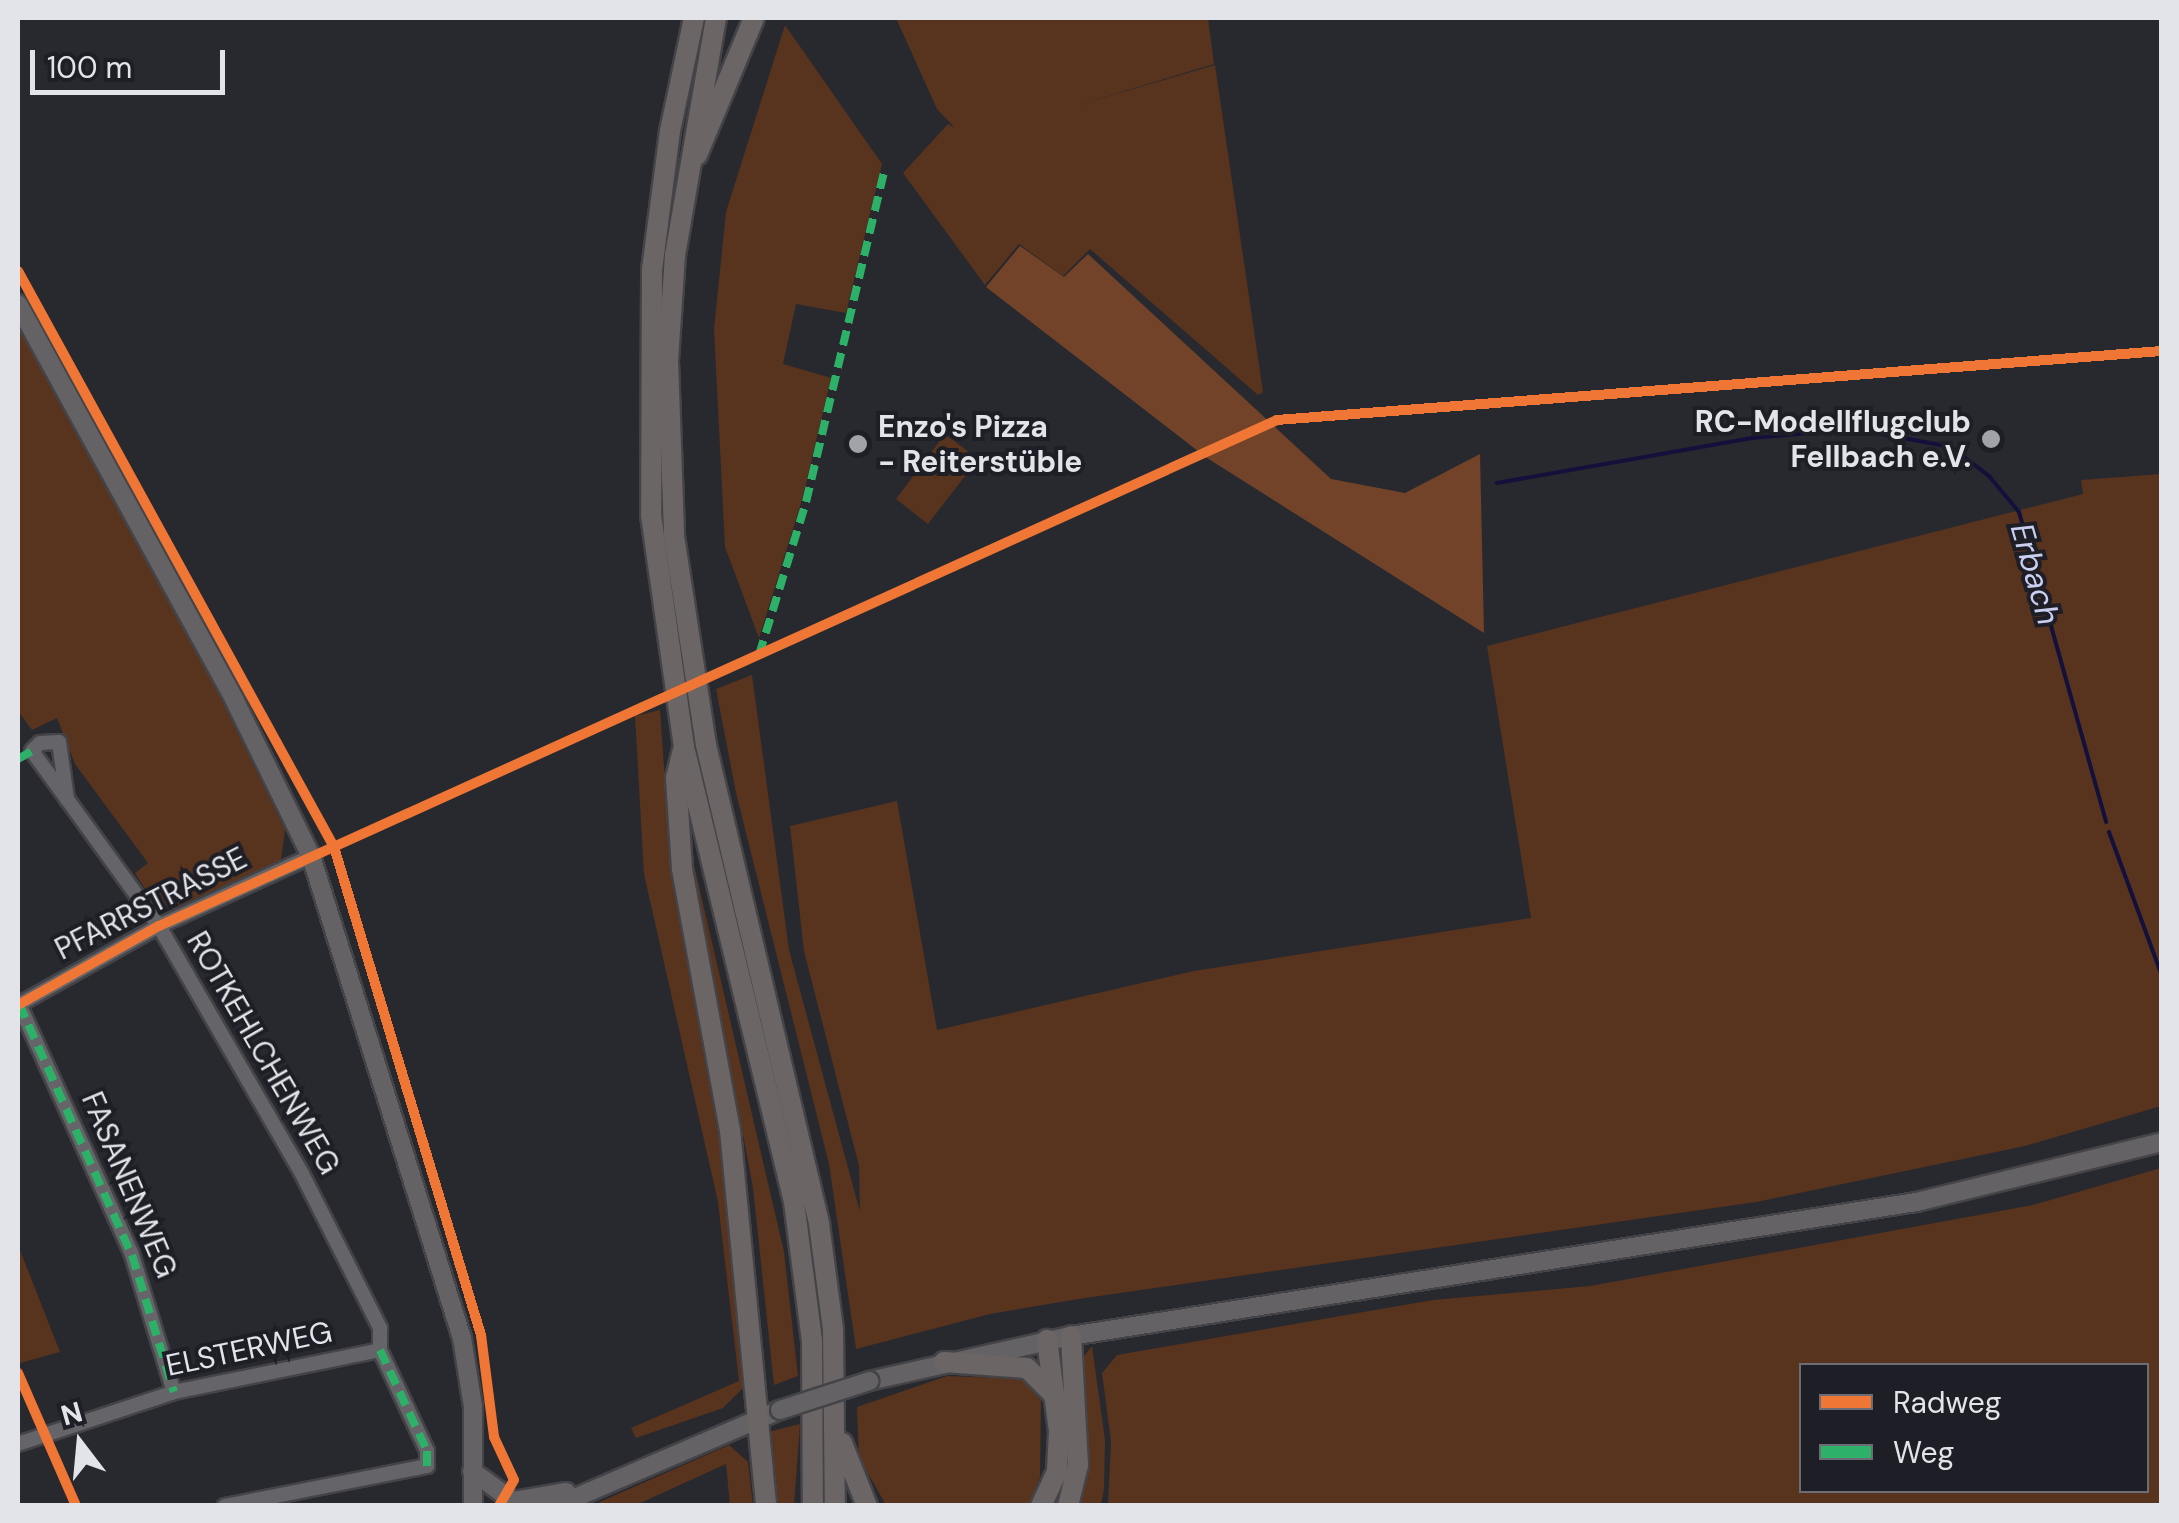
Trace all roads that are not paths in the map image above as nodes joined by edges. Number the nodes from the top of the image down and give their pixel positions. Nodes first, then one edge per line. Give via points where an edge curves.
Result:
1 (694, 18) edge
2 (716, 18) edge
3 (754, 18) edge
4 (683, 190) junction
5 (18, 304) edge
6 (684, 747) junction
7 (66, 799) junction
8 (311, 856) junction
9 (159, 926) junction
10 (18, 1004) edge
11 (2162, 1142) edge
12 (1071, 1336) junction
13 (1047, 1340) junction
14 (380, 1350) junction
15 (944, 1362) junction
16 (174, 1392) junction
17 (1054, 1396) junction
18 (756, 1419) junction
19 (836, 1430) junction
20 (18, 1444) edge
21 (633, 1470) junction
22 (472, 1471) junction
23 (225, 1506) edge
24 (473, 1506) edge
25 (556, 1506) edge
26 (766, 1506) edge
27 (813, 1506) edge
28 (835, 1506) edge
29 (867, 1506) edge
30 (1041, 1506) edge
31 (1068, 1506) edge

1 - 6 highway via 659,200 646,376 656,570
2 - 4 highway
3 - 4 highway
4 - 19 highway via 668,361 677,570 710,762 813,1189 830,1294
5 - 8 main road via 226,684
6 - 18 highway via 676,778 682,870 730,1130
6 - 27 highway via 794,1202 814,1357
7 - 7 street, ROTKEHLCHENWEG via 59,742 29,747
7 - 9 street, ROTKEHLCHENWEG
8 - 9 street, PFARRSTRASSE
8 - 22 main road via 439,1249 470,1381
9 - 10 street, PFARRSTRASSE
9 - 14 street, ROTKEHLCHENWEG via 345,1252 380,1328
10 - 16 street, FASANENWEG via 132,1255
11 - 12 main road via 1916,1202 1757,1232
12 - 13 main road
12 - 31 highway via 1078,1465
13 - 15 main road
13 - 17 highway
14 - 16 street, ELSTERWEG
14 - 23 street, ROTKEHLCHENWEG via 427,1451 426,1466
15 - 17 highway via 1027,1368
15 - 18 main road, bridge
16 - 20 street, ELSTERWEG
17 - 30 highway via 1057,1470
18 - 21 main road
18 - 26 highway
19 - 28 highway
19 - 29 highway
21 - 22 main road via 540,1500 513,1502
21 - 25 main road
22 - 24 main road

